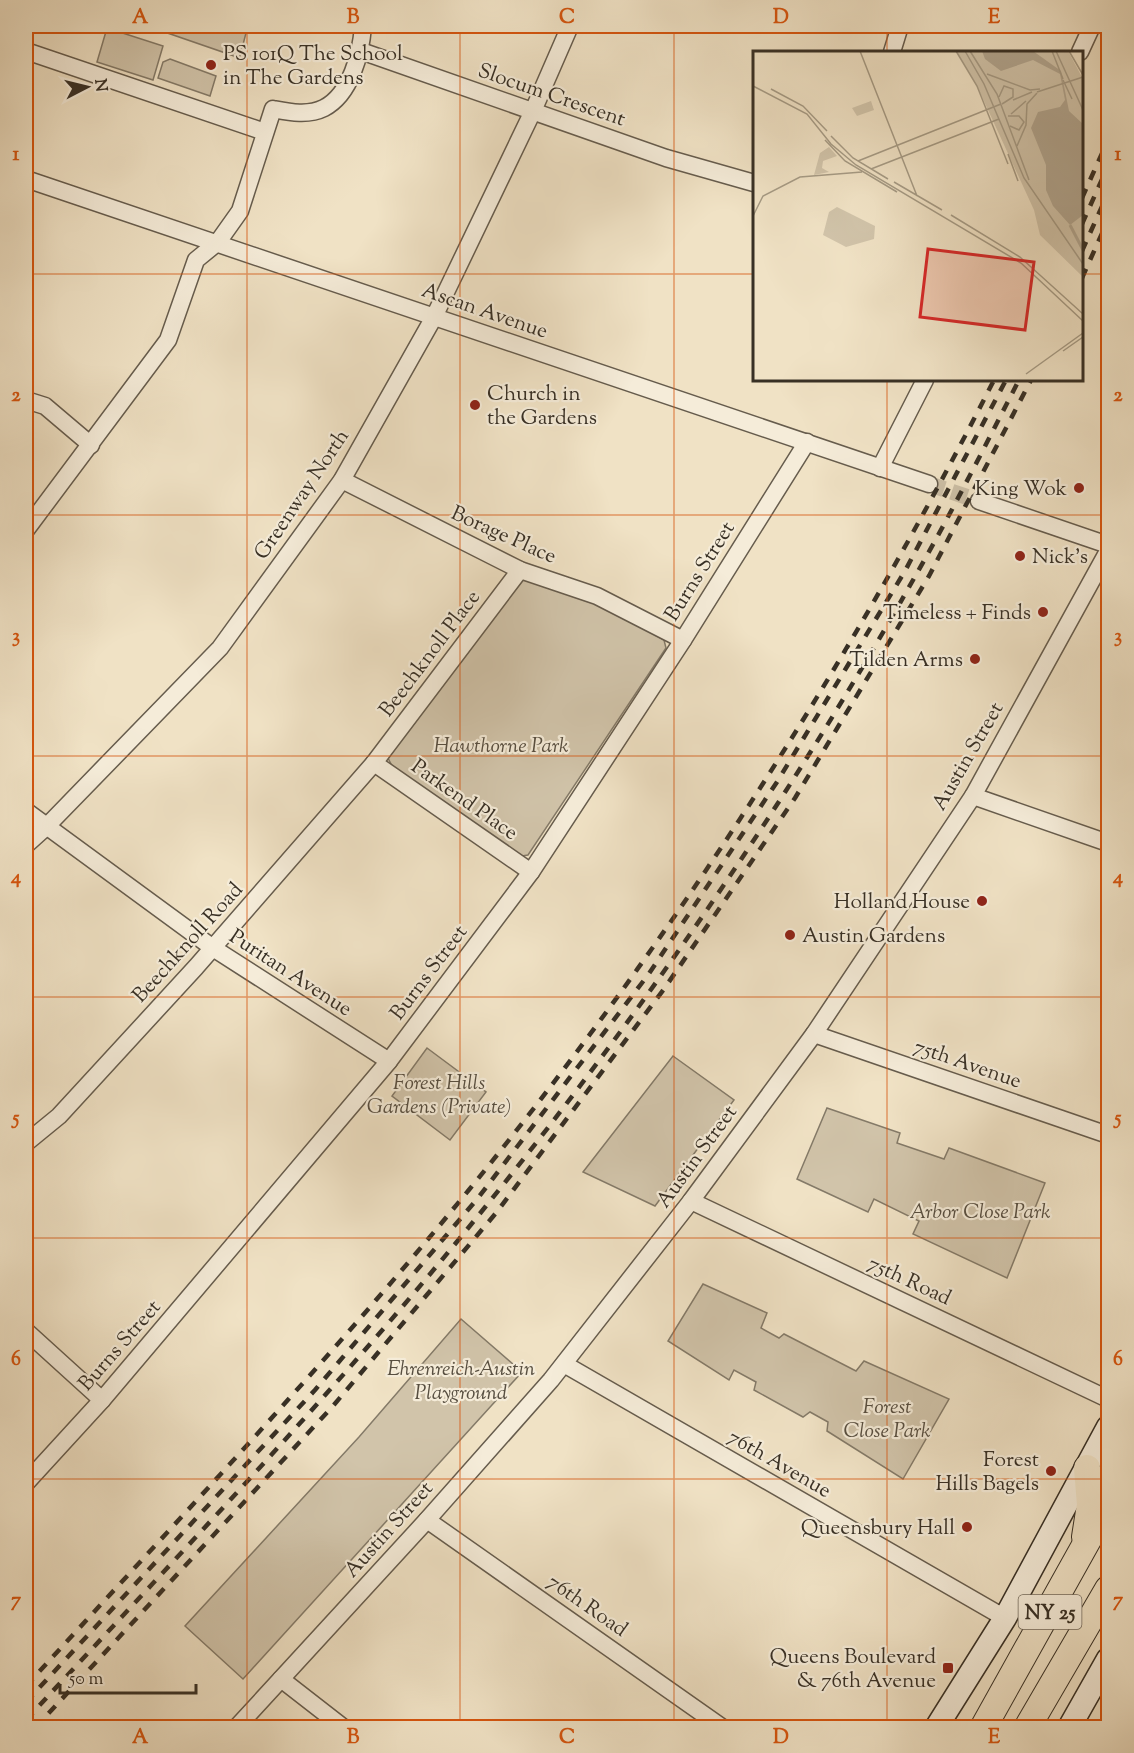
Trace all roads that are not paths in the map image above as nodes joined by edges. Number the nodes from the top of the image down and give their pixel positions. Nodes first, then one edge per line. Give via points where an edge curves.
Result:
1 (363, 26) edge
2 (570, 26) edge
3 (900, 26) edge
4 (1090, 26) edge
5 (26, 51) edge
6 (361, 51) junction
7 (892, 51) edge
8 (1080, 51) edge
9 (533, 111) junction
10 (265, 132) junction
11 (26, 178) edge
12 (753, 183) edge
13 (218, 242) junction
14 (434, 317) junction
15 (924, 381) edge
16 (26, 399) edge
17 (807, 442) junction
18 (91, 445) junction
19 (880, 468) junction
20 (342, 480) junction
21 (929, 484) tunnel mouth
22 (979, 501) tunnel mouth
23 (26, 530) edge
24 (1108, 545) edge
25 (1108, 550) edge
26 (520, 570) junction
27 (683, 640) junction
28 (374, 763) junction
29 (973, 796) junction
30 (26, 811) edge
31 (46, 827) junction
32 (1108, 843) edge
33 (26, 844) edge
34 (531, 872) junction
35 (213, 948) junction
36 (813, 1034) junction
37 (389, 1061) junction
38 (1108, 1135) edge
39 (26, 1143) edge
40 (692, 1202) junction
41 (26, 1331) edge
42 (564, 1364) junction
43 (1108, 1399) edge
44 (102, 1400) junction
45 (1108, 1427) edge
46 (1087, 1468) junction
47 (26, 1483) edge
48 (1108, 1504) edge
49 (428, 1520) junction
50 (1083, 1553) junction
51 (1108, 1589) edge
52 (1005, 1618) junction
53 (1108, 1659) edge
54 (281, 1679) junction
55 (236, 1728) edge
56 (344, 1728) edge
57 (723, 1728) edge
58 (936, 1728) edge
59 (983, 1728) edge
60 (1027, 1728) edge
61 (1069, 1728) edge

1 - 6 street
2 - 9 street, Greenway North
3 - 7 street
4 - 8 street
5 - 10 street
6 - 9 street, Slocum Crescent
6 - 10 street via 341,93 324,108 296,114 273,109
9 - 12 street, Slocum Crescent via 666,158
9 - 14 street, Greenway North
10 - 13 street via 240,211
11 - 13 street, Ascan Avenue
13 - 14 street, Ascan Avenue
13 - 18 street via 196,260 168,340
14 - 17 street, Ascan Avenue
14 - 20 street, Greenway North
15 - 19 street
16 - 18 street via 45,406
17 - 19 street, Ascan Avenue
17 - 27 street, Burns Street
18 - 23 street
19 - 21 street, Ascan Avenue
20 - 26 street, Borage Place
20 - 31 street, Greenway North via 220,648
22 - 24 street
25 - 29 street, Austin Street
26 - 27 street, Borage Place via 597,597
26 - 28 street, Beechknoll Place
27 - 34 street, Burns Street
28 - 34 street, Parkend Place
28 - 35 street, Beechknoll Road
29 - 32 street
29 - 36 street, Austin Street
30 - 31 street, Puritan Avenue
31 - 33 street, Greenway North
31 - 35 street, Puritan Avenue
34 - 37 street, Burns Street
35 - 37 street, Puritan Avenue
35 - 39 street, Beechknoll Road via 59,1116
36 - 38 street, 75th Avenue
36 - 40 street, Austin Street
37 - 44 street, Burns Street
40 - 42 street, Austin Street
40 - 43 street, 75th Road
41 - 44 street
42 - 49 street, Austin Street
42 - 52 street, 76th Avenue
44 - 47 street, Burns Street
45 - 46 street
46 - 50 main road via 1090,1505
46 - 52 street
48 - 50 main road, NY 25
49 - 54 street, Austin Street
49 - 57 street, 76th Road
50 - 59 main road, NY 25
51 - 60 main road, NY 25
52 - 58 street
53 - 61 street
54 - 55 street, Austin Street
54 - 56 street

